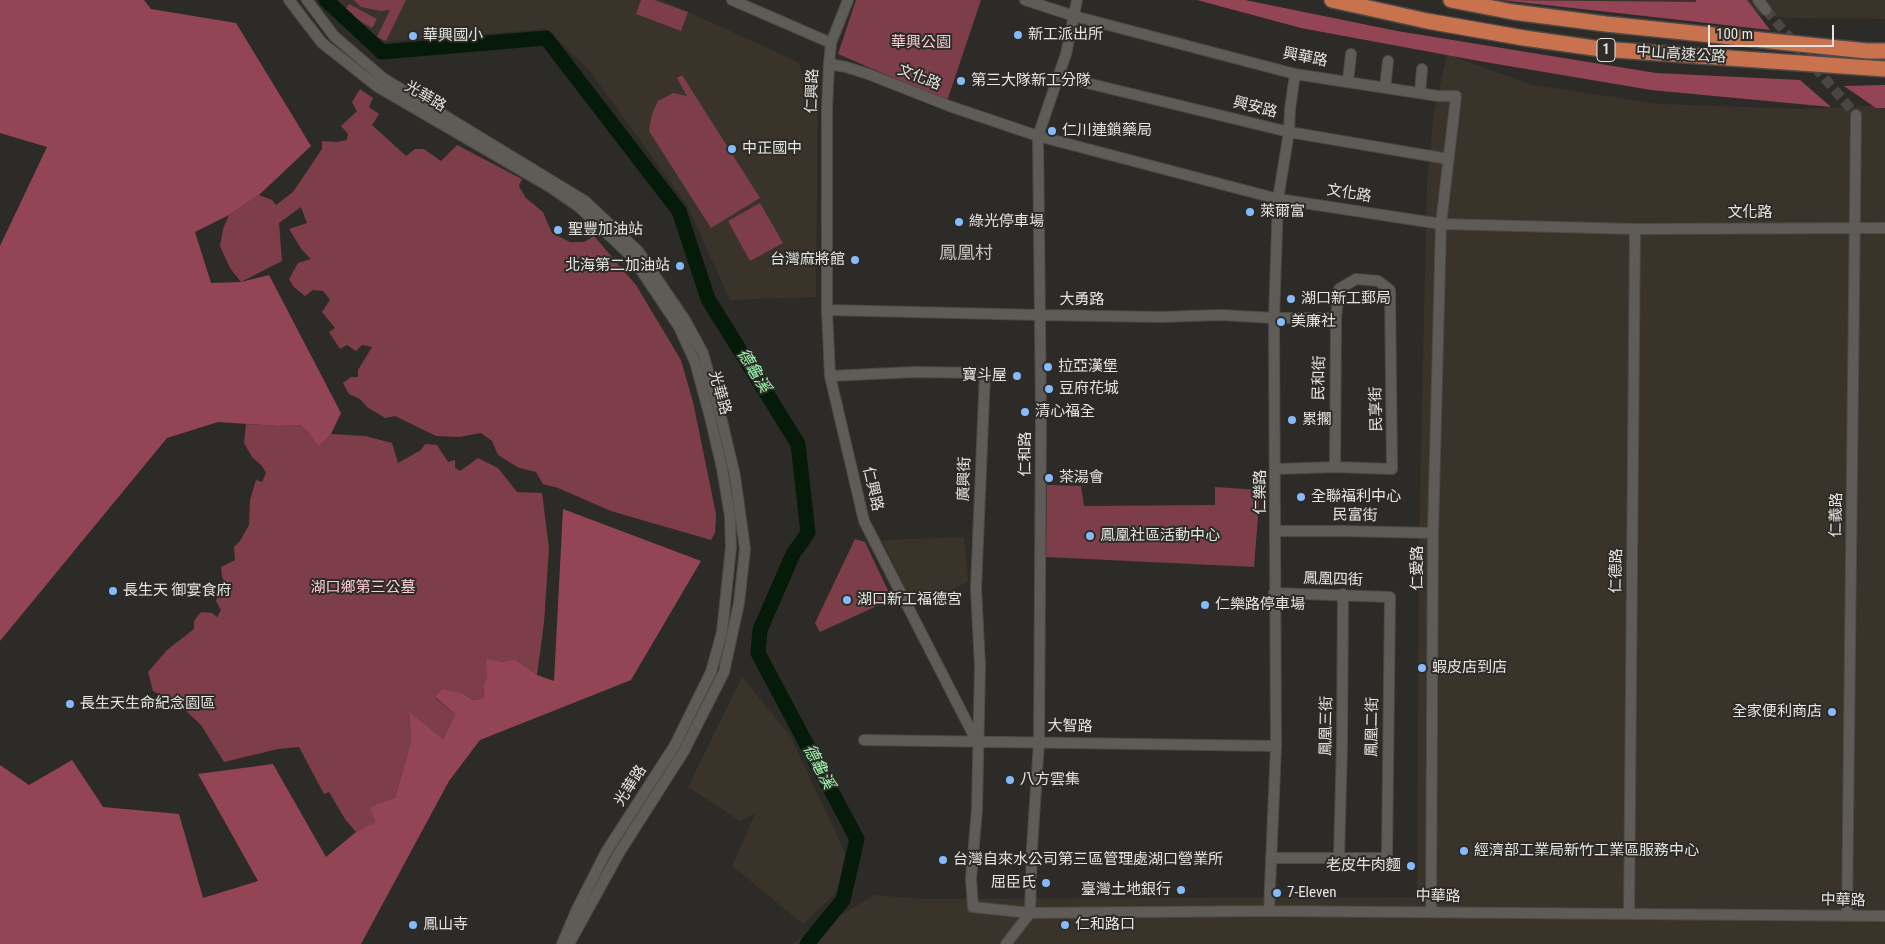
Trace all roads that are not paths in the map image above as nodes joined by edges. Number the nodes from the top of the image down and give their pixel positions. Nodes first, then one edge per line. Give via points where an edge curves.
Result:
1 (289, 0) edge
2 (307, 0) edge
3 (732, 0) edge
4 (848, 0) edge
5 (1025, 0) edge
6 (1077, 0) edge
7 (1332, 0) edge
8 (1451, 0) edge
9 (1758, 0) edge
10 (1766, 10) tunnel mouth
11 (1074, 16) junction
12 (831, 44) junction
13 (1885, 51) edge
14 (1351, 54) dead end
15 (1388, 61) dead end
16 (829, 64) junction
17 (1422, 69) dead end
18 (1885, 70) edge
19 (1294, 74) junction
20 (1058, 76) junction
21 (1348, 82) junction
22 (1385, 88) junction
23 (1420, 93) junction
24 (1856, 115) tunnel mouth
25 (1289, 132) junction
26 (1038, 136) junction
27 (1448, 159) junction
28 (1278, 199) junction
29 (583, 203) junction
30 (1441, 224) junction
31 (1856, 227) junction
32 (1885, 228) edge
33 (1635, 229) junction
34 (1339, 289) joint
35 (665, 297) junction
36 (827, 310) junction
37 (1040, 315) junction
38 (1274, 318) junction
39 (1336, 318) junction
40 (830, 376) junction
41 (1335, 467) junction
42 (1276, 469) junction
43 (1275, 531) junction
44 (1433, 533) junction
45 (1274, 593) junction
46 (1343, 594) junction
47 (1390, 597) joint
48 (864, 740) dead end
49 (977, 741) junction
50 (1039, 742) junction
51 (1276, 746) junction
52 (1271, 858) junction
53 (1339, 858) junction
54 (1269, 911) junction
55 (1431, 912) junction
56 (1030, 913) junction
57 (1629, 914) junction
58 (1848, 916) junction
59 (1885, 916) edge
60 (562, 944) edge
61 (569, 944) edge
62 (1006, 944) edge

1 - 29 street, 光華路 via 322,43 378,88
2 - 29 street, 光華路 via 334,36 383,78
3 - 12 street
4 - 12 street, 仁興路
5 - 11 street, 興華路
6 - 11 street, 仁和路
7 - 18 highway, 中山高速公路 / 1 via 1466,28 1601,49
8 - 13 highway, 中山高速公路 / 1 via 1606,24
9 - 10 street
11 - 19 street, 興華路
11 - 20 street, 仁和路
12 - 16 street, 仁興路
14 - 21 street
15 - 22 street
16 - 26 street, 文化路 via 868,74
16 - 36 street, 仁興路
17 - 23 street
19 - 21 street, 興華路
19 - 25 street, 仁樂路
20 - 25 street, 興安路
20 - 26 street, 仁和路
21 - 22 street, 興華路
22 - 23 street, 興華路
23 - 27 street, 興華路 via 1456,96
24 - 31 street, 仁義路
25 - 27 street, 興安路
25 - 28 street, 仁樂路
26 - 28 street, 文化路
26 - 37 street, 仁和路
27 - 30 street, 興華路
28 - 30 street, 文化路
28 - 38 street, 仁樂路
29 - 35 street, 光華路 via 638,251
30 - 33 street, 文化路
30 - 44 street, 仁愛路
31 - 32 street, 文化路
31 - 33 street, 文化路
31 - 58 street, 仁義路
33 - 57 street, 仁德路
34 - 39 street, 民和街
34 - 41 street, 民享街 via 1356,280 1378,281 1390,290 1392,469
35 - 60 street, 光華路 via 695,362 722,468 730,516 731,548 722,632 710,672 675,745 606,852
35 - 61 street, 光華路 via 686,320 703,353 735,476 745,549 739,603 724,672 684,751
36 - 37 street, 大勇路
36 - 40 street, 仁興路
37 - 38 street, 大勇路
37 - 50 street, 仁和路
38 - 39 street, 大勇路
38 - 42 street, 仁樂路
39 - 41 street, 民和街
40 - 49 street, 仁興路 via 864,521
40 - 49 street, 廣興街 via 985,373 976,588 980,666
41 - 42 street, 民享街
42 - 43 street, 仁樂路
43 - 44 street, 民富街
43 - 45 street, 仁樂路
44 - 55 street, 仁愛路
45 - 46 street, 鳳凰四街
45 - 51 street, 仁樂路
46 - 47 street, 鳳凰四街
46 - 53 street, 鳳凰三街
47 - 53 street, 鳳凰二街 via 1387,858
48 - 49 street, 大智路
49 - 50 street, 大智路
49 - 56 street, 仁興路 via 971,879 973,907
50 - 51 street, 大智路
50 - 56 street, 仁和路
51 - 52 street, 仁樂路
52 - 53 street
52 - 54 street, 仁樂路
54 - 55 street, 中華路
54 - 56 street, 中華路
55 - 57 street, 中華路
56 - 62 street
57 - 58 street, 中華路
58 - 59 street, 中華路

